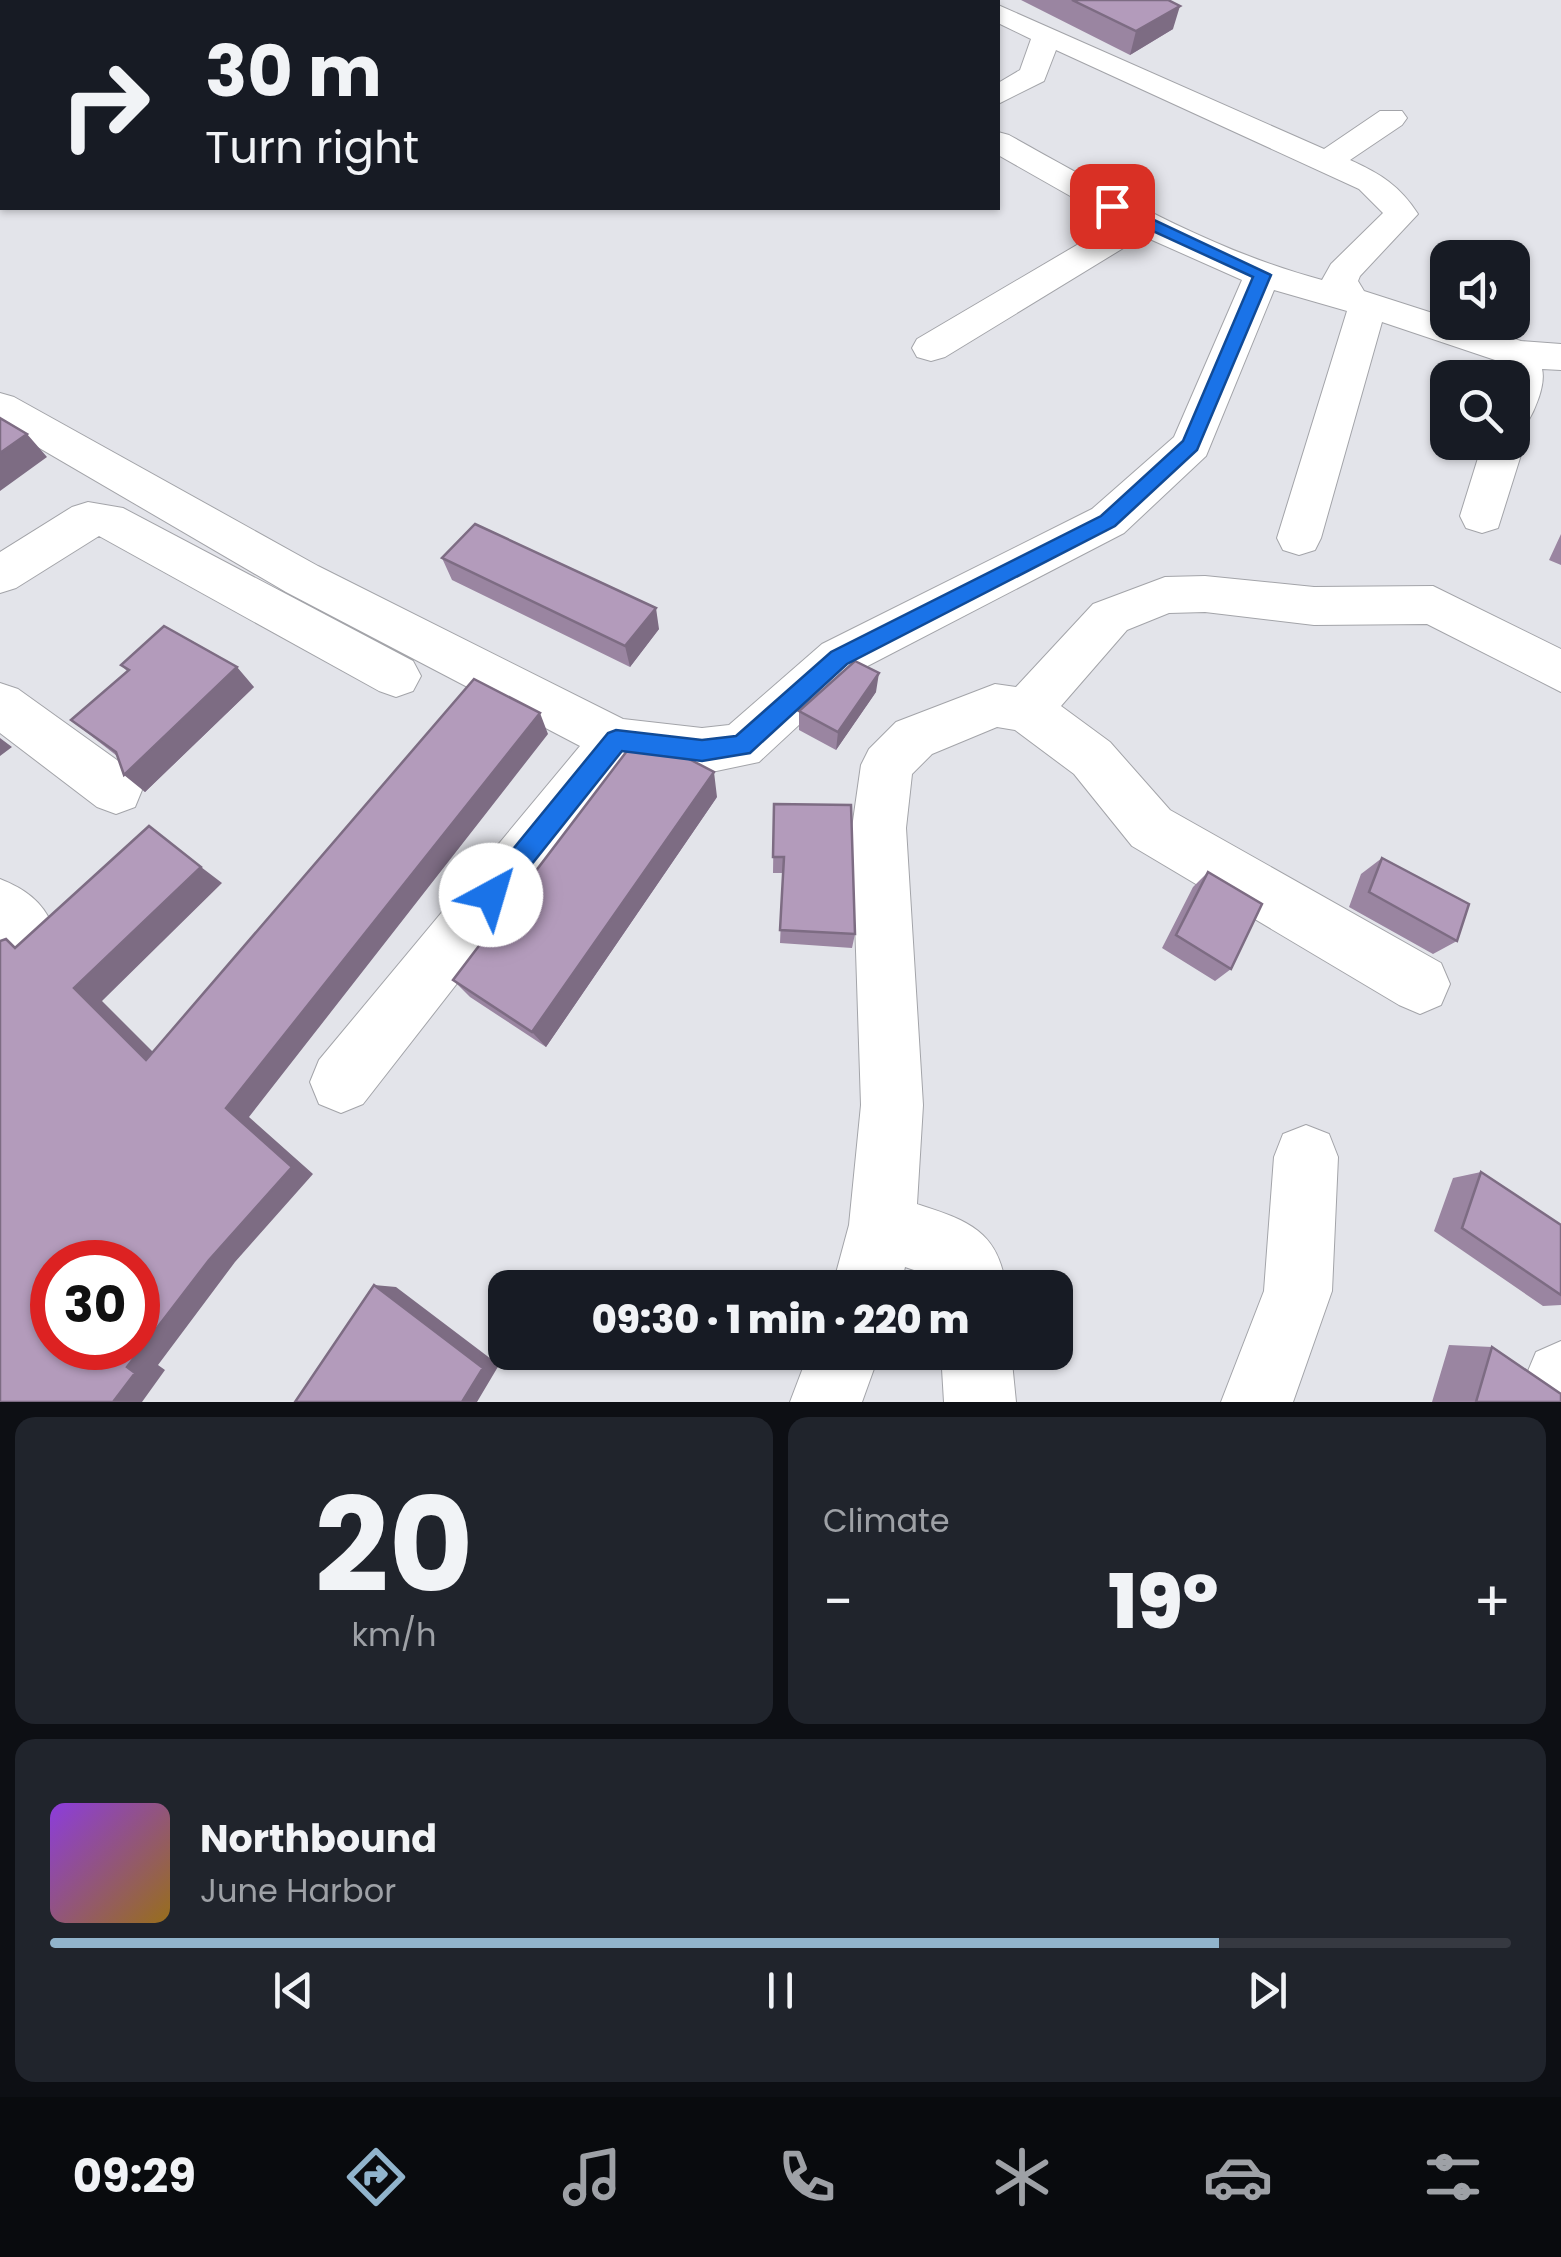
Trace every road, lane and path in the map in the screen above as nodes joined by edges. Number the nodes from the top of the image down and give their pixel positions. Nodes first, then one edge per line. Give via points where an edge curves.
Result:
1 (1000, 14) edge
2 (1047, 35) junction
3 (1000, 94) edge
4 (1390, 118) dead end
5 (1000, 143) edge
6 (1326, 162) junction
7 (1141, 222) junction
8 (1262, 275) junction
9 (1359, 303) junction
10 (932, 348) dead end
11 (1518, 354) junction
12 (1561, 358) edge
13 (1520, 360) edge
14 (0, 406) edge
15 (1499, 460) edge
16 (1482, 516) dead end
17 (1299, 538) dead end
18 (0, 575) edge
19 (1561, 672) edge
20 (396, 676) dead end
21 (0, 704) edge
22 (1011, 707) junction
23 (616, 740) junction
24 (116, 790) dead end
25 (1420, 984) dead end
26 (341, 1082) dead end
27 (1306, 1157) dead end
28 (882, 1225) junction
29 (871, 1270) edge
30 (970, 1270) edge
31 (838, 1370) edge
32 (977, 1370) edge
33 (1561, 1377) edge
34 (826, 1402) edge
35 (980, 1402) edge
36 (1256, 1402) edge
37 (1550, 1402) edge

1 - 2 street
2 - 3 street via 1033,75
2 - 6 street
4 - 6 street
5 - 7 street
6 - 9 street via 1371,182 1401,214 1344,272 1340,281
7 - 8 street
7 - 10 street
8 - 9 street
8 - 23 street via 1190,445 1108,521 839,658 742,746 702,751
9 - 11 street
9 - 17 street
11 - 12 street
11 - 13 street
14 - 23 street via 302,579
15 - 16 street
18 - 20 street via 88,519 107,520
19 - 22 street via 1433,605 1314,606 1165,594 1110,617
21 - 24 street
22 - 25 street via 1092,758 1152,828
22 - 28 street via 914,738 887,765 879,828 892,1105
23 - 26 street
27 - 36 street via 1298,1291
28 - 29 street
28 - 30 street via 948,1248
31 - 34 street
32 - 35 street
33 - 37 street

